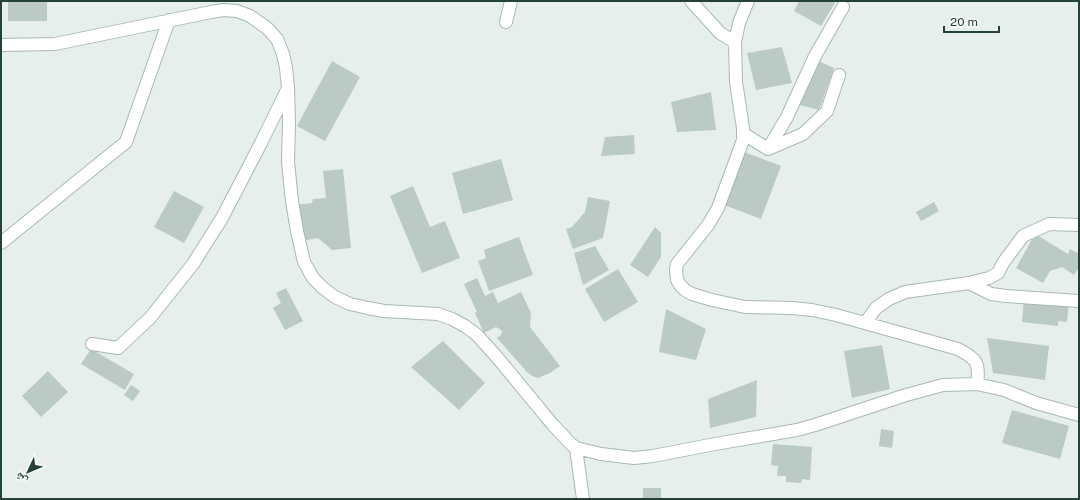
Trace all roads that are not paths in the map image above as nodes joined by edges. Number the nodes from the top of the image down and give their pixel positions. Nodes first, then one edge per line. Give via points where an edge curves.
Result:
1 (511, 1) edge
2 (691, 1) edge
3 (748, 1) edge
4 (843, 7) dead end
5 (169, 20) junction
6 (506, 22) dead end
7 (735, 42) junction
8 (1, 45) edge
9 (839, 75) dead end
10 (288, 87) junction
11 (744, 134) junction
12 (768, 149) junction
13 (1079, 225) edge
14 (1, 243) edge
15 (968, 283) junction
16 (1079, 301) edge
17 (866, 322) junction
18 (92, 344) dead end
19 (977, 384) junction
20 (1079, 415) edge
21 (576, 448) junction
22 (583, 499) edge

1 - 6 street
2 - 7 street via 720,33
3 - 7 street
4 - 12 street
5 - 8 street via 55,44
5 - 10 street via 223,10 237,11 250,16 267,28 277,40 283,54
5 - 14 street via 126,142
7 - 11 street via 736,82
9 - 12 street via 827,111 802,134
10 - 18 street via 222,218 193,264 150,318 118,348
10 - 21 street via 288,162 292,201 304,262 313,278 335,297 350,304 384,311 438,314 465,326 477,335
11 - 12 street
11 - 17 street via 718,208 677,264 676,274 680,285 692,294 745,307 812,310
13 - 15 street via 1049,224 1023,236 998,273
15 - 16 street via 991,294
15 - 17 street via 905,292 876,308
17 - 19 street via 968,354 978,366
19 - 20 street via 1004,390 1036,403
19 - 21 street via 943,385 797,430 653,456 634,458
21 - 22 street

